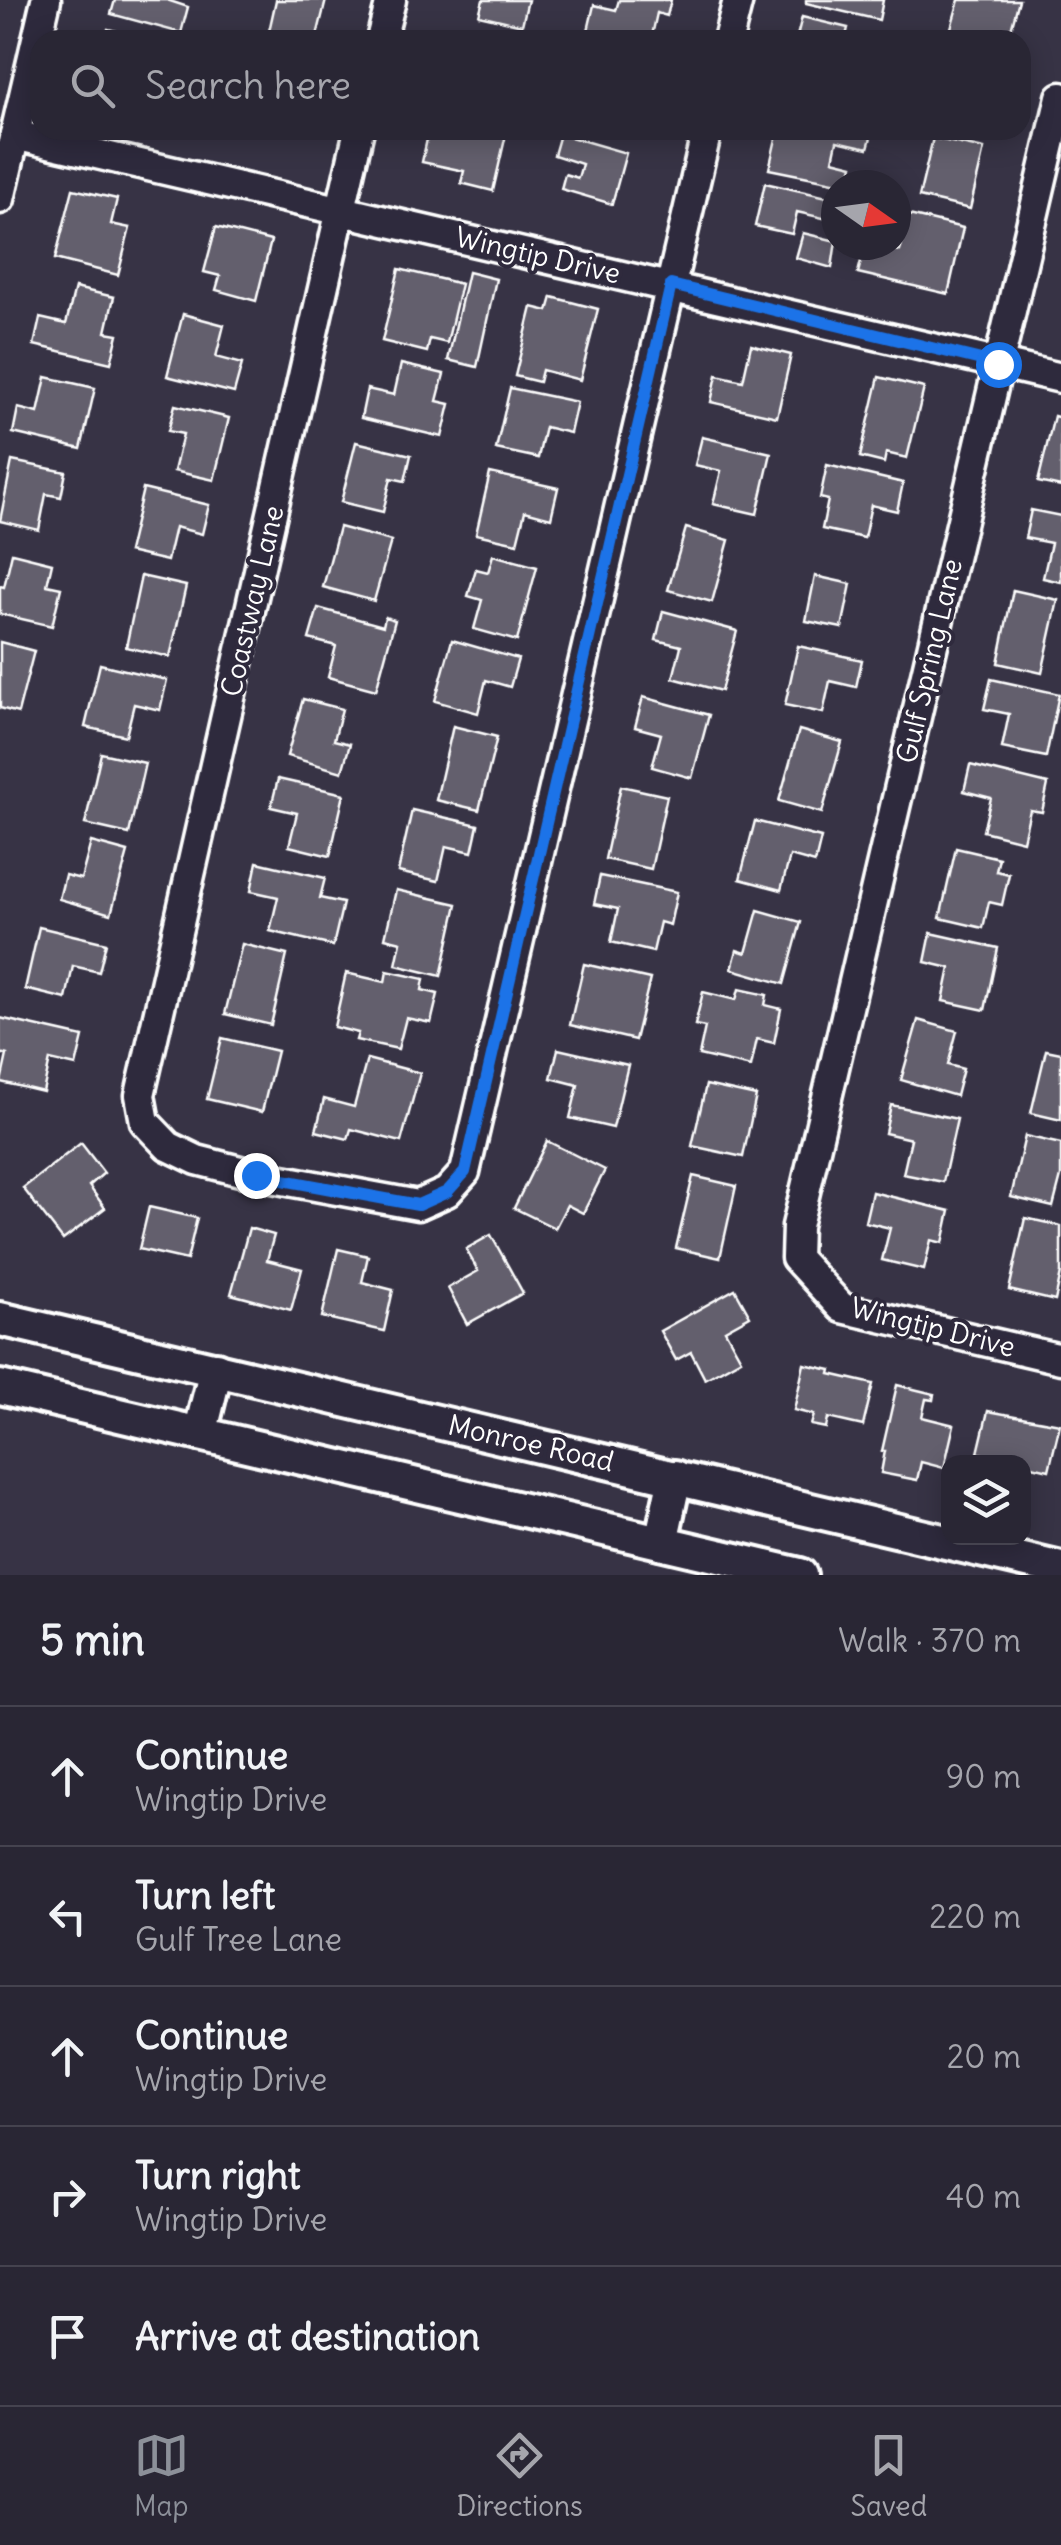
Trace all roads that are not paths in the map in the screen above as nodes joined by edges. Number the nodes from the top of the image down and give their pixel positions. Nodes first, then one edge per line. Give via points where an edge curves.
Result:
1 (46, 0) edge
2 (390, 0) edge
3 (738, 0) edge
4 (39, 30) edge
5 (383, 30) edge
6 (730, 30) edge
7 (30, 70) edge
8 (1061, 97) edge
9 (15, 135) junction
10 (30, 138) edge
11 (37, 140) edge
12 (357, 140) edge
13 (705, 140) edge
14 (0, 198) edge
15 (340, 209) junction
16 (671, 285) junction
17 (998, 364) junction
18 (1061, 378) edge
19 (797, 1226) joint
20 (0, 1319) edge
21 (1061, 1359) edge
22 (216, 1369) junction
23 (0, 1388) edge
24 (200, 1434) junction
25 (675, 1476) junction
26 (661, 1542) junction
27 (1061, 1570) edge
28 (800, 1575) edge

1 - 4 street
2 - 5 street
3 - 6 street
7 - 9 street
8 - 17 street, Gulf Spring Lane
9 - 10 street, Wingtip Drive
9 - 14 street
11 - 15 street, Wingtip Drive
12 - 15 street, Coastway Lane
13 - 16 street
15 - 16 street, Wingtip Drive
15 - 16 street, Coastway Lane via 140,1096 145,1122 168,1146 256,1175 418,1205 447,1192 465,1172
16 - 17 street, Wingtip Drive
17 - 18 street, Wingtip Drive
17 - 19 street, Gulf Spring Lane
19 - 21 street, Wingtip Drive via 796,1258 842,1308
20 - 22 main road, Monroe Road
22 - 24 main road
22 - 25 main road, Monroe Road
23 - 24 main road
24 - 26 main road
25 - 26 main road
25 - 27 main road, Monroe Road
26 - 28 main road

